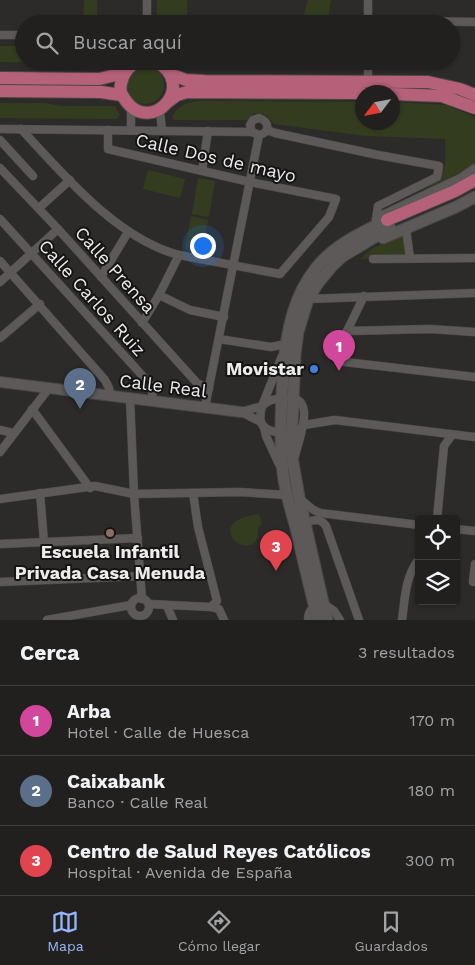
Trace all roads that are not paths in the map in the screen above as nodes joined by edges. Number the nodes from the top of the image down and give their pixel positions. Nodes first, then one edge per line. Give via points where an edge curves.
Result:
1 (147, 0) edge
2 (368, 0) edge
3 (147, 15) edge
4 (368, 15) edge
5 (460, 22) edge
6 (475, 22) edge
7 (0, 35) edge
8 (15, 35) edge
9 (127, 70) edge
10 (166, 70) edge
11 (367, 70) edge
12 (124, 73) junction
13 (170, 74) junction
14 (0, 78) edge
15 (365, 85) edge
16 (396, 85) edge
17 (355, 88) edge
18 (355, 88) edge
19 (0, 91) edge
20 (400, 94) edge
21 (121, 95) junction
22 (475, 95) edge
23 (164, 106) junction
24 (131, 108) junction
25 (475, 108) edge
26 (0, 129) edge
27 (21, 129) junction
28 (108, 130) junction
29 (131, 130) junction
30 (162, 130) junction
31 (267, 130) junction
32 (208, 131) junction
33 (256, 134) junction
34 (0, 140) edge
35 (0, 168) edge
36 (475, 170) edge
37 (202, 171) junction
38 (33, 176) dead end
39 (70, 180) junction
40 (475, 180) edge
41 (250, 182) junction
42 (475, 189) edge
43 (475, 197) edge
44 (39, 208) junction
45 (0, 219) edge
46 (384, 223) junction
47 (58, 229) junction
48 (406, 229) junction
49 (128, 232) junction
50 (362, 245) junction
51 (31, 254) junction
52 (179, 255) junction
53 (410, 258) junction
54 (475, 258) edge
55 (373, 259) dead end
56 (0, 261) edge
57 (233, 266) junction
58 (10, 272) junction
59 (101, 277) junction
60 (0, 282) edge
61 (475, 293) edge
62 (159, 295) junction
63 (364, 296) junction
64 (308, 300) junction
65 (40, 304) junction
66 (224, 317) junction
67 (142, 322) junction
68 (347, 331) junction
69 (475, 332) edge
70 (0, 338) edge
71 (219, 340) junction
72 (286, 345) junction
73 (475, 377) edge
74 (0, 382) edge
75 (49, 388) junction
76 (209, 389) junction
77 (110, 396) junction
78 (130, 398) junction
79 (281, 398) junction
80 (293, 398) junction
81 (153, 401) junction
82 (262, 406) junction
83 (205, 407) junction
84 (32, 409) junction
85 (241, 412) junction
86 (262, 424) junction
87 (304, 425) junction
88 (0, 430) edge
89 (285, 432) junction
90 (13, 433) junction
91 (452, 435) junction
92 (475, 437) edge
93 (0, 452) edge
94 (294, 463) junction
95 (283, 473) junction
96 (90, 488) junction
97 (40, 493) junction
98 (193, 493) junction
99 (134, 494) junction
100 (287, 495) junction
101 (299, 497) junction
102 (0, 499) edge
103 (330, 514) junction
104 (437, 515) edge
105 (305, 523) junction
106 (324, 523) junction
107 (415, 525) edge
108 (460, 529) edge
109 (475, 531) edge
110 (138, 538) junction
111 (44, 542) junction
112 (0, 544) edge
113 (418, 560) edge
114 (475, 564) edge
115 (141, 576) junction
116 (0, 582) edge
117 (473, 582) dead end
118 (142, 599) junction
119 (149, 604) junction
120 (131, 605) junction
121 (319, 605) junction
122 (167, 606) junction
123 (211, 607) junction
124 (139, 618) edge
125 (47, 620) edge
126 (173, 620) edge
127 (224, 620) edge
128 (308, 620) edge
129 (318, 620) edge
130 (328, 620) edge
131 (340, 620) edge
132 (359, 620) edge
133 (402, 620) edge

1 - 3 street
2 - 4 street
5 - 6 street
7 - 8 street
9 - 12 main road
10 - 13 main road
11 - 15 street
12 - 14 main road via 100,79
12 - 21 main road
13 - 17 main road via 186,80
13 - 23 main road via 173,87
16 - 22 main road via 428,82
18 - 23 main road via 187,92 177,95
19 - 21 main road
20 - 25 main road via 442,96
21 - 24 main road
23 - 24 main road via 145,113
23 - 30 street
24 - 29 street
26 - 27 street
27 - 28 street
27 - 39 street
28 - 29 street
28 - 37 street, Calle Dos de mayo via 108,149
29 - 30 street
30 - 32 street
31 - 33 street
31 - 33 street via 265,120 256,118 250,124
31 - 46 street via 439,166 437,177 378,206
32 - 33 street
32 - 37 street
33 - 41 street
34 - 38 street
35 - 44 street, Calle Prensa
36 - 46 main road via 399,207
37 - 41 street, Calle Dos de mayo
39 - 44 street
39 - 49 street
40 - 46 main road
41 - 57 street
41 - 57 street, Calle Dos de mayo via 336,199 329,217 280,274
42 - 46 main road
43 - 48 main road
44 - 47 street, Calle Prensa
45 - 51 street, Calle Carlos Ruiz
46 - 50 main road
46 - 72 main road via 338,247 309,277 294,308
47 - 51 street
47 - 59 street, Calle Prensa
48 - 50 main road
48 - 53 street
49 - 52 street
49 - 59 street
50 - 64 main road via 332,266
51 - 58 street
51 - 81 street, Calle Carlos Ruiz via 150,384
52 - 57 street
52 - 62 street
53 - 54 street
53 - 55 street
56 - 58 street
57 - 66 street
58 - 60 street
58 - 65 street
59 - 67 street, Calle Prensa
61 - 63 street
62 - 66 street via 190,310
62 - 67 street
63 - 64 street
63 - 68 street
64 - 80 main road via 298,332
65 - 70 street
65 - 77 street via 105,380
66 - 71 street
67 - 76 street, Calle Prensa via 197,383
68 - 69 street via 430,328
68 - 73 street via 345,362
71 - 72 street
71 - 76 street
72 - 79 main road
72 - 82 street
74 - 75 street, Calle Real
75 - 77 street, Calle Real
75 - 84 street
76 - 83 street
77 - 78 street, Calle Real
78 - 81 street, Calle Real
78 - 99 street
79 - 80 street
79 - 82 street
79 - 89 main road
80 - 87 street via 304,409
80 - 89 main road
81 - 83 street, Calle Real
82 - 85 street
82 - 86 street
83 - 85 street, Calle Real
84 - 90 street
84 - 96 street
85 - 86 street, Calle Real
86 - 89 street, Calle Real via 270,431
86 - 95 street
87 - 89 street via 297,431
87 - 91 street via 335,420
87 - 94 street
88 - 90 street
89 - 94 main road
89 - 95 main road
90 - 93 street
91 - 92 street
91 - 104 street via 444,446
94 - 101 main road
95 - 100 main road
96 - 97 street
96 - 99 street via 95,486
97 - 102 street
97 - 111 street
98 - 99 street
98 - 100 street
98 - 123 street via 217,602
99 - 110 street
100 - 121 main road
101 - 103 street via 312,509
101 - 105 main road
103 - 106 street
103 - 107 street
105 - 106 street via 315,519
105 - 121 main road
106 - 132 street
108 - 109 street
110 - 111 street
110 - 115 street
111 - 112 street
113 - 133 street via 410,570
114 - 117 street
115 - 116 street
115 - 118 street
118 - 119 street
118 - 120 street
119 - 122 street
119 - 124 street via 149,610
120 - 124 street via 131,610
120 - 125 street
121 - 128 street via 310,610
121 - 129 main road
121 - 130 main road
121 - 131 street via 334,612
122 - 123 street
122 - 126 street
123 - 127 street via 220,609

